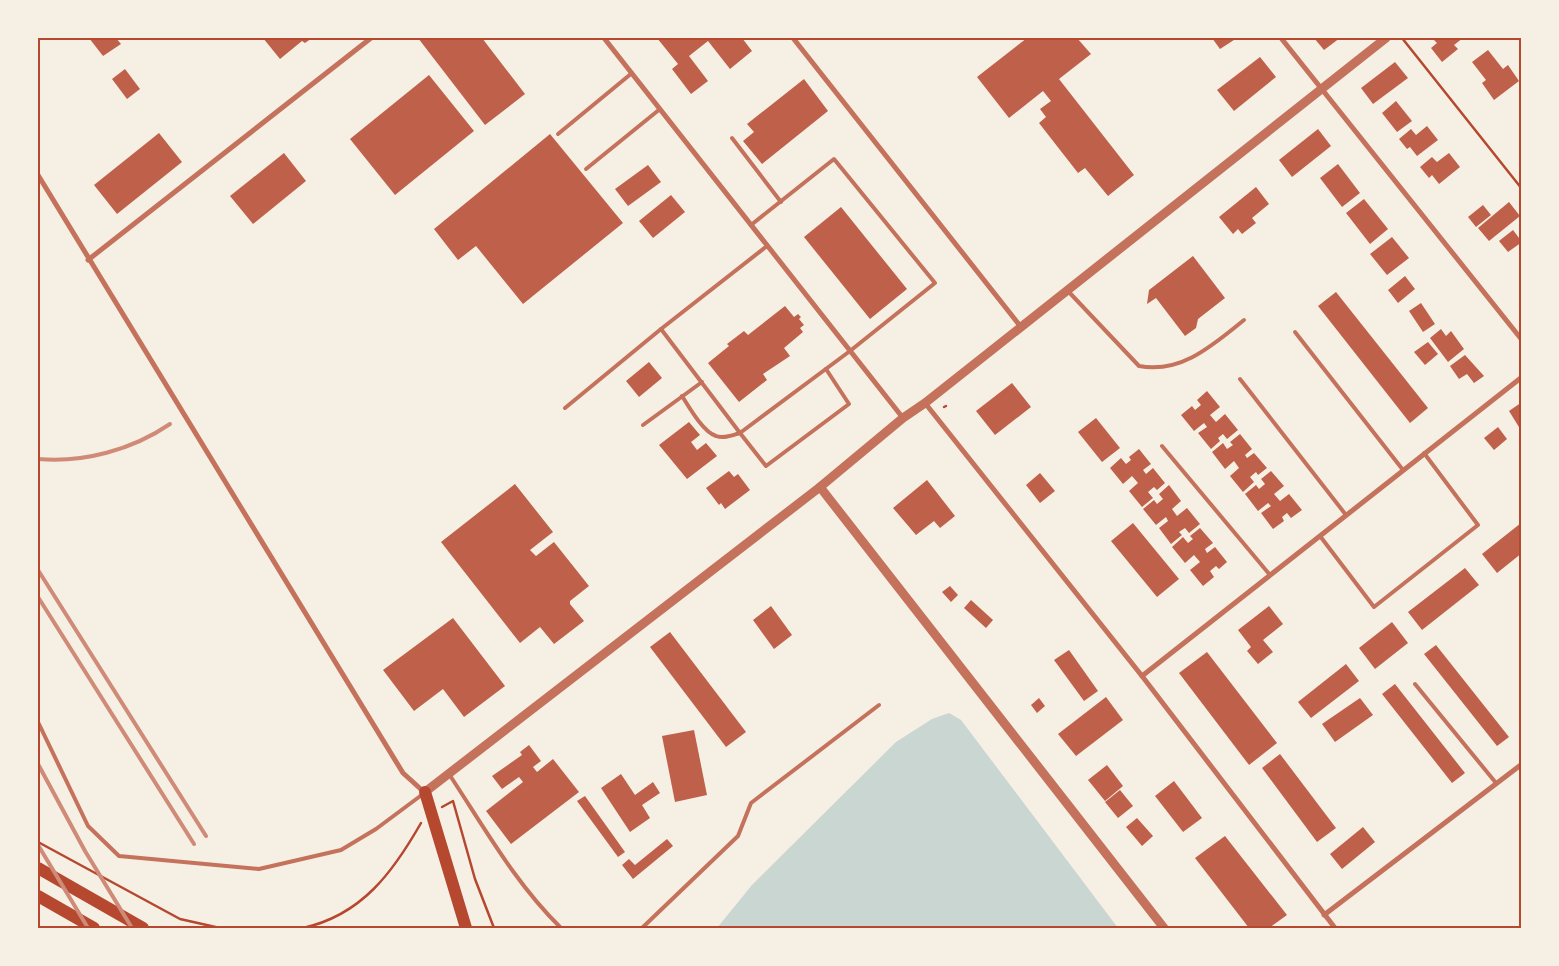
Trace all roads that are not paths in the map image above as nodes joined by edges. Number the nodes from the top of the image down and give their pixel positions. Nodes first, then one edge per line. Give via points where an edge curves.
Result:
1 (371, 38) edge
2 (604, 38) edge
3 (793, 38) edge
4 (1281, 38) edge
5 (1386, 38) edge
6 (632, 73) junction
7 (1320, 88) junction
8 (660, 109) junction
9 (558, 134) dead end
10 (732, 138) dead end
11 (586, 169) dead end
12 (38, 175) edge
13 (781, 202) junction
14 (751, 225) junction
15 (767, 246) junction
16 (88, 260) junction
17 (1067, 290) junction
18 (1244, 320) dead end
19 (1021, 327) junction
20 (661, 329) junction
21 (1295, 332) dead end
22 (1522, 340) edge
23 (850, 351) junction
24 (826, 369) junction
25 (1522, 377) edge
26 (1240, 379) dead end
27 (702, 382) junction
28 (682, 396) junction
29 (925, 404) junction
30 (565, 408) dead end
31 (903, 418) junction
32 (642, 425) dead end
33 (740, 433) junction
34 (1162, 446) dead end
35 (1424, 453) junction
36 (1403, 470) junction
37 (820, 487) junction
38 (1346, 515) junction
39 (1320, 536) junction
40 (1270, 575) junction
41 (1142, 676) junction
42 (1415, 684) dead end
43 (879, 705) dead end
44 (38, 722) edge
45 (1522, 764) edge
46 (449, 774) junction
47 (1496, 783) junction
48 (425, 792) junction
49 (38, 868) edge
50 (38, 896) edge
51 (1324, 915) junction
52 (94, 928) edge
53 (143, 928) edge
54 (466, 928) edge
55 (561, 928) edge
56 (642, 928) edge
57 (1164, 928) edge
58 (1335, 928) edge

1 - 16 street
2 - 6 street
3 - 19 street
4 - 7 street
5 - 7 street
6 - 8 street
6 - 9 lane
7 - 17 street
7 - 22 street
8 - 11 lane
8 - 14 street
10 - 13 lane
12 - 16 street
13 - 14 lane
13 - 23 lane via 834,159 935,283
14 - 15 street
15 - 20 lane
15 - 23 street
16 - 48 street via 403,773
17 - 18 lane via 1139,366 1153,368 1178,364 1198,354
17 - 19 street
19 - 29 street
20 - 27 lane
20 - 30 lane
21 - 36 lane
23 - 24 lane
23 - 31 street
24 - 33 lane
24 - 33 lane via 849,404 766,466
25 - 35 street
26 - 38 lane
27 - 28 lane
27 - 33 lane
28 - 32 lane
28 - 33 lane via 696,417 715,436
29 - 31 street
29 - 41 street
31 - 37 street
34 - 40 lane
35 - 36 street
35 - 39 lane via 1478,525 1374,607
36 - 38 street
37 - 46 street
37 - 57 street
38 - 39 street
39 - 40 street
40 - 41 street
41 - 51 street
42 - 47 lane
43 - 56 lane via 751,803 738,836
44 - 48 lane via 88,826 119,856 259,869 341,850
45 - 47 street
46 - 48 street
46 - 55 lane via 511,872
47 - 51 street
48 - 54 highway
49 - 53 highway
50 - 52 highway
51 - 58 street

